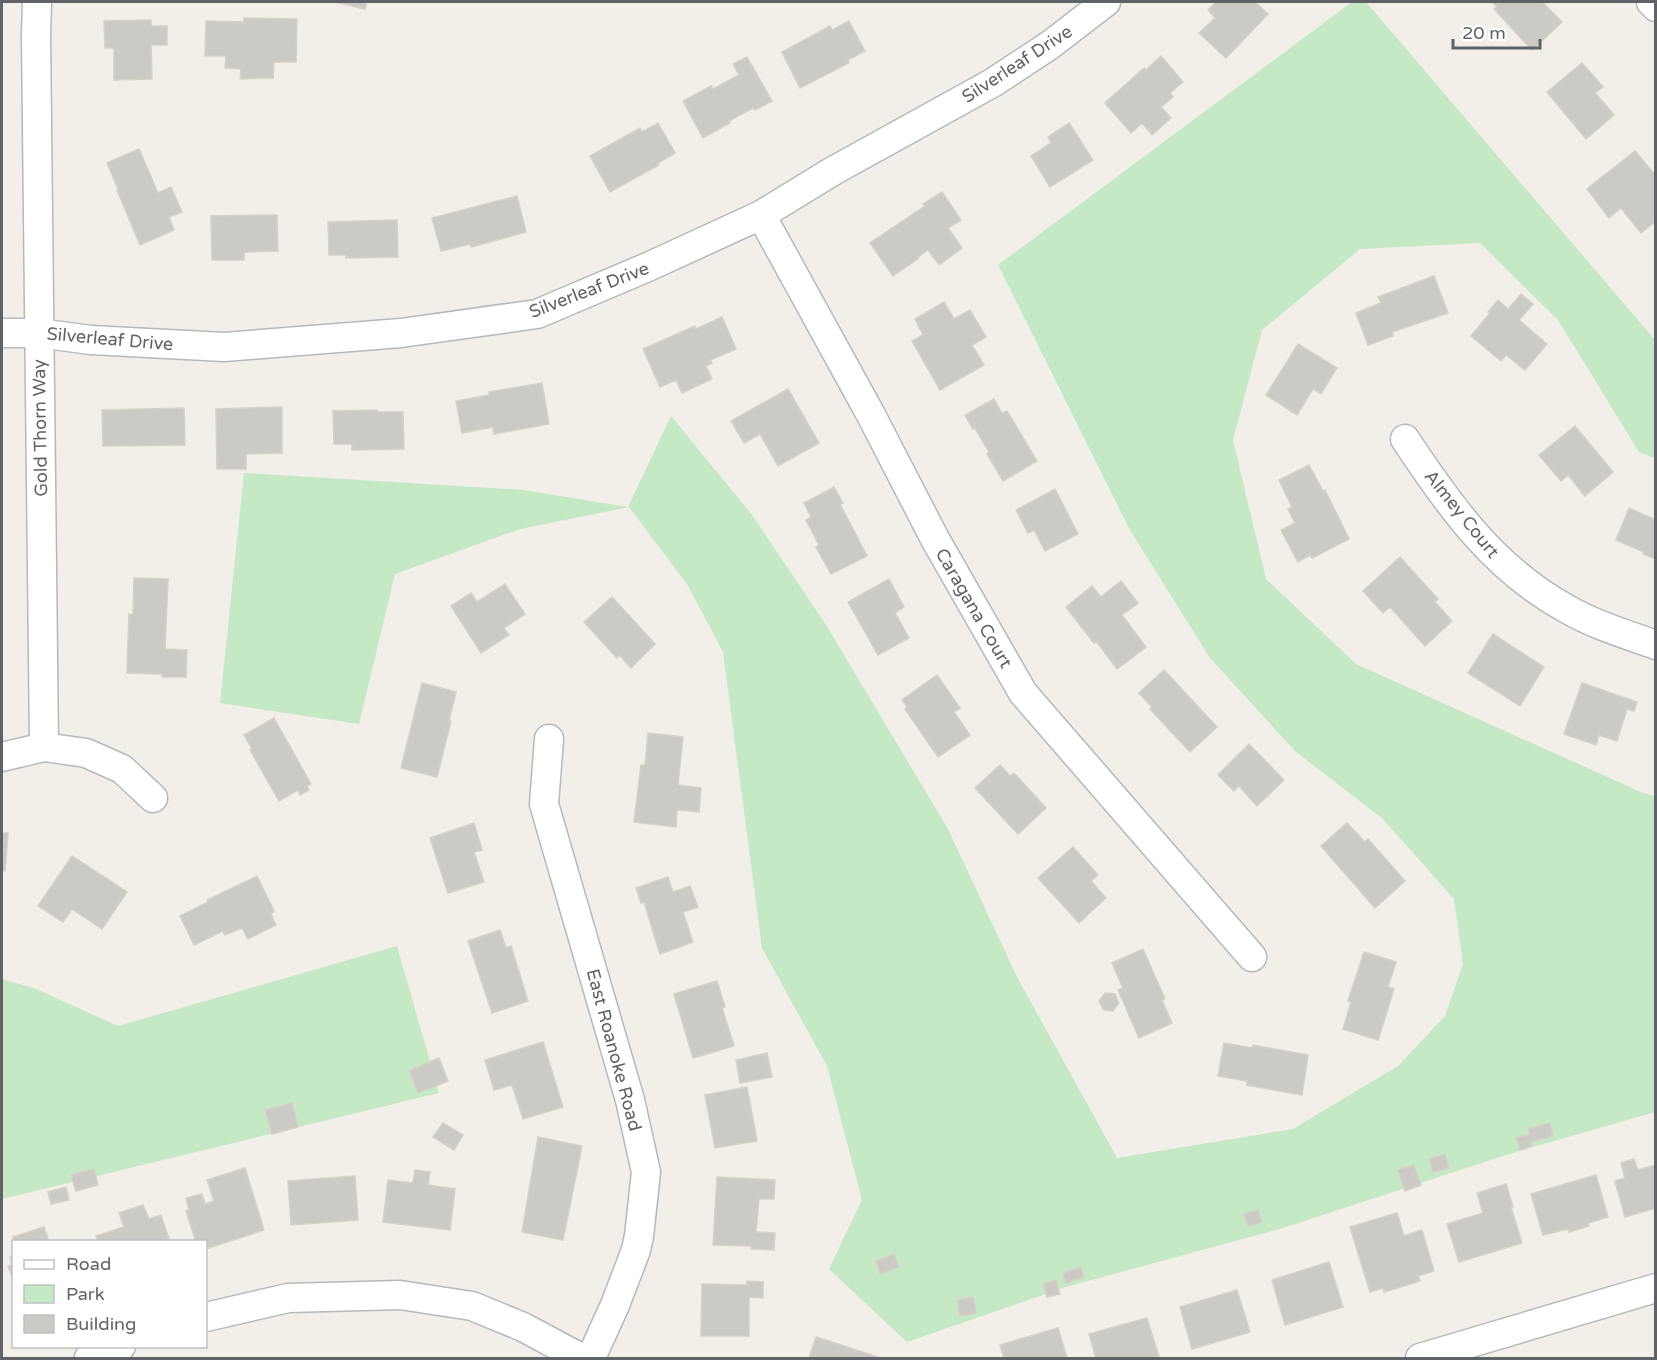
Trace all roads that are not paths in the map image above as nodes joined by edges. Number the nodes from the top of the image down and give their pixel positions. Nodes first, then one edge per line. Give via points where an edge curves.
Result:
1 (37, 2) edge
2 (1106, 2) edge
3 (1651, 2) edge
4 (1656, 7) edge
5 (761, 215) junction
6 (2, 333) edge
7 (38, 333) junction
8 (1405, 439) dead end
9 (1656, 645) edge
10 (549, 739) dead end
11 (44, 747) junction
12 (2, 757) edge
13 (153, 798) dead end
14 (1252, 957) dead end
15 (1656, 1288) edge
16 (207, 1317) edge
17 (118, 1348) edge
18 (89, 1359) edge
19 (581, 1359) edge
20 (591, 1359) edge
21 (1420, 1359) edge

1 - 7 street, Gold Thorn Way
2 - 5 street, Silverleaf Drive via 994,82
3 - 4 street
5 - 7 street, Silverleaf Drive via 537,314 400,333 224,347 91,340
5 - 14 street, Caragana Court via 935,539 1023,693
6 - 7 street, Silverleaf Drive
7 - 11 street, Gold Thorn Way
8 - 9 street, Almey Court via 1464,522 1501,562 1566,609
10 - 20 street, East Roanoke Road via 544,804 630,1100 646,1172 636,1250
11 - 12 street
11 - 13 street via 86,753 122,769
15 - 21 street
16 - 19 street via 288,1298 400,1295 472,1306 523,1327
17 - 18 street

